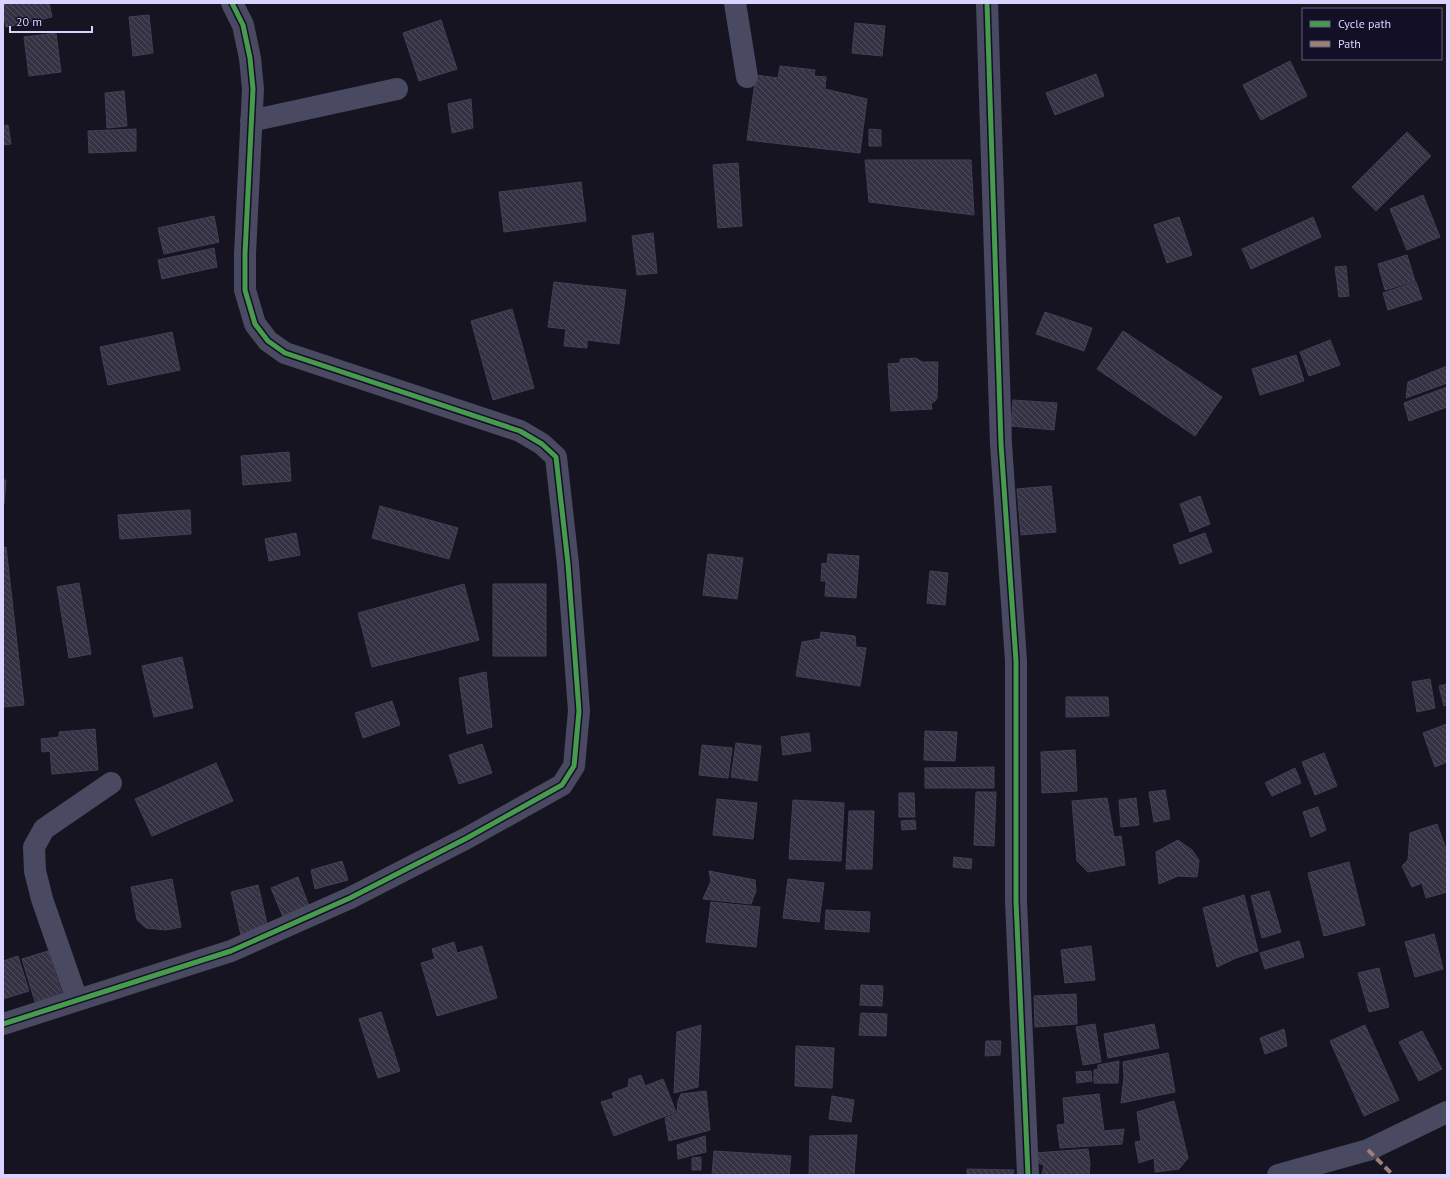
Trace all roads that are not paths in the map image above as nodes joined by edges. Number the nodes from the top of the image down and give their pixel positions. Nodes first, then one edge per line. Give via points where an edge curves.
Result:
1 (232, 3) edge
2 (735, 3) edge
3 (987, 3) edge
4 (747, 77) dead end
5 (397, 89) dead end
6 (252, 121) junction
7 (111, 783) dead end
8 (77, 1000) junction
9 (3, 1024) edge
10 (1447, 1112) edge
11 (1028, 1175) edge
12 (1278, 1175) edge

1 - 6 street via 244,25 250,58 253,89
2 - 4 street
3 - 11 street via 1001,444 1016,661 1016,901
5 - 6 street
6 - 8 street via 244,254 245,290 255,324 268,341 285,353 520,432 542,444 556,457 568,564 579,711 574,766 562,785 467,838 350,898 231,950
7 - 8 street via 44,829 34,847 35,871 42,899
8 - 9 street
10 - 12 street via 1368,1150

